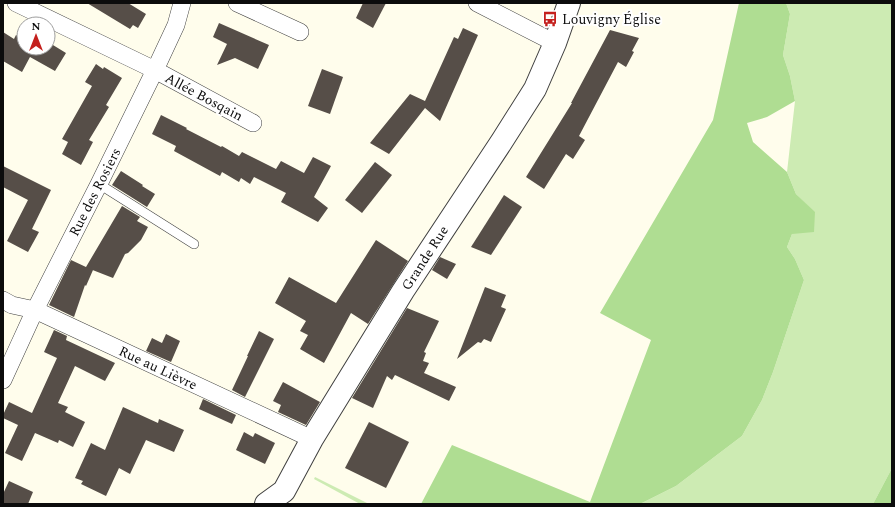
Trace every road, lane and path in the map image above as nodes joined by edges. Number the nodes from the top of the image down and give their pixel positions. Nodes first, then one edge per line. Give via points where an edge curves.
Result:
1 (16, 3) edge
2 (182, 3) edge
3 (237, 3) edge
4 (477, 3) edge
5 (569, 3) edge
6 (300, 32) dead end
7 (555, 43) junction
8 (155, 70) junction
9 (253, 123) dead end
10 (99, 184) junction
11 (194, 244) dead end
12 (3, 300) edge
13 (35, 310) junction
14 (3, 380) edge
15 (312, 439) junction
16 (266, 504) edge

1 - 8 street, Allée Bosqain
2 - 8 street, Rue des Rosiers via 176,25
3 - 6 street
4 - 7 street
5 - 7 street, Grande Rue
7 - 15 street, Grande Rue via 536,89 403,291
8 - 9 street, Allée Bosqain
8 - 10 street, Rue des Rosiers
10 - 11 lane
10 - 13 street, Rue des Rosiers
12 - 13 street, Rue au Lièvre via 12,305
13 - 14 street, Rue des Rosiers
13 - 15 street, Rue au Lièvre
15 - 16 street, Grande Rue via 284,491

